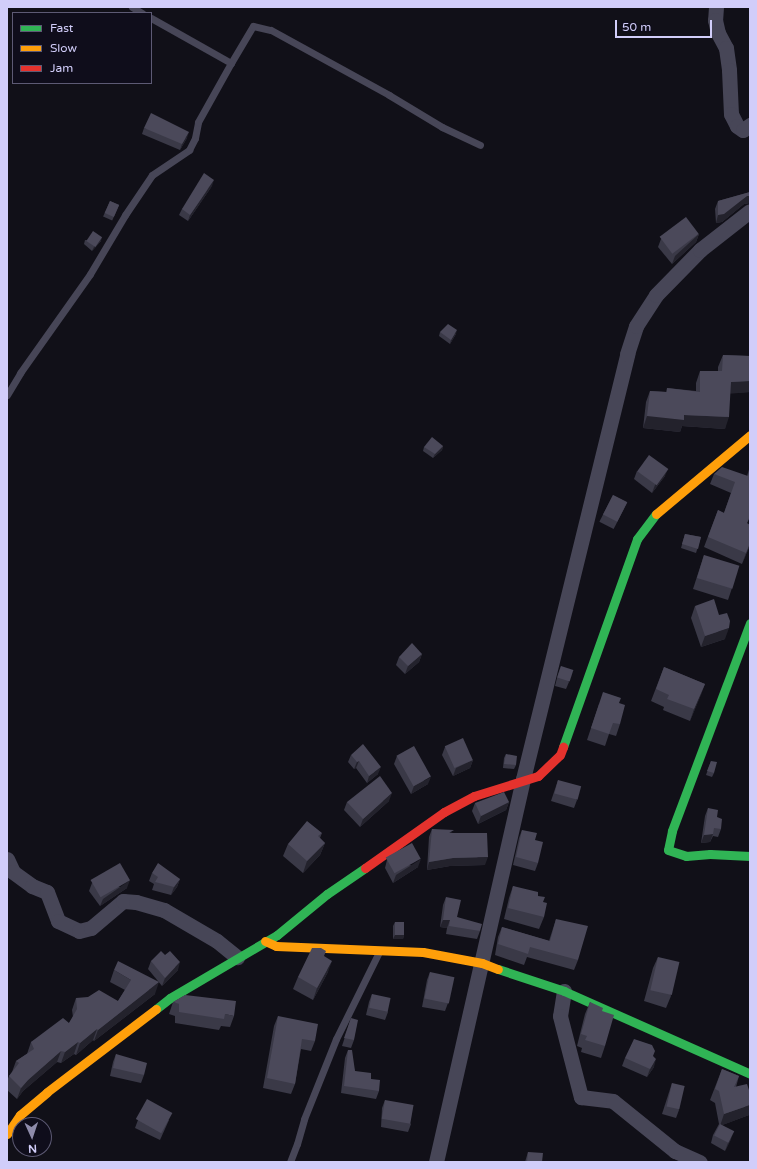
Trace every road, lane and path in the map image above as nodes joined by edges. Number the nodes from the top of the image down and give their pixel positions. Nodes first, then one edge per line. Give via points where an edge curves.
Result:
1 (716, 7) edge
2 (152, 19) edge
3 (231, 63) junction
4 (750, 125) edge
5 (480, 145) dead end
6 (750, 211) edge
7 (7, 395) edge
8 (750, 435) edge
9 (750, 623) edge
10 (523, 779) junction
11 (750, 856) edge
12 (7, 859) edge
13 (266, 941) junction
14 (380, 950) junction
15 (237, 957) junction
16 (482, 963) junction
17 (564, 991) junction
18 (750, 1074) edge
19 (7, 1134) edge
20 (290, 1162) edge
21 (436, 1162) edge
22 (700, 1162) edge

1 - 4 street via 718,33 726,48 732,114 737,126 743,130
2 - 3 lane
3 - 5 lane via 253,26 271,30 442,127
3 - 7 lane via 198,122 195,138 189,150 152,175 90,274
6 - 10 street via 677,271 656,295 636,326 616,395
8 - 10 street via 654,516 637,539 560,755 538,776
9 - 11 street via 672,830 668,850 686,856
10 - 13 street via 474,796 444,812 327,894
10 - 16 street
12 - 15 street via 13,872 32,886 47,892 58,921 79,931 91,928 123,901 136,902 164,910 217,941
13 - 14 street via 276,946
13 - 15 street
14 - 16 street via 422,952
14 - 20 lane via 336,1039
15 - 19 street via 170,998 103,1047 20,1115
16 - 17 street
16 - 21 street
17 - 18 street
17 - 22 street via 560,1016 581,1096 613,1101 675,1151

